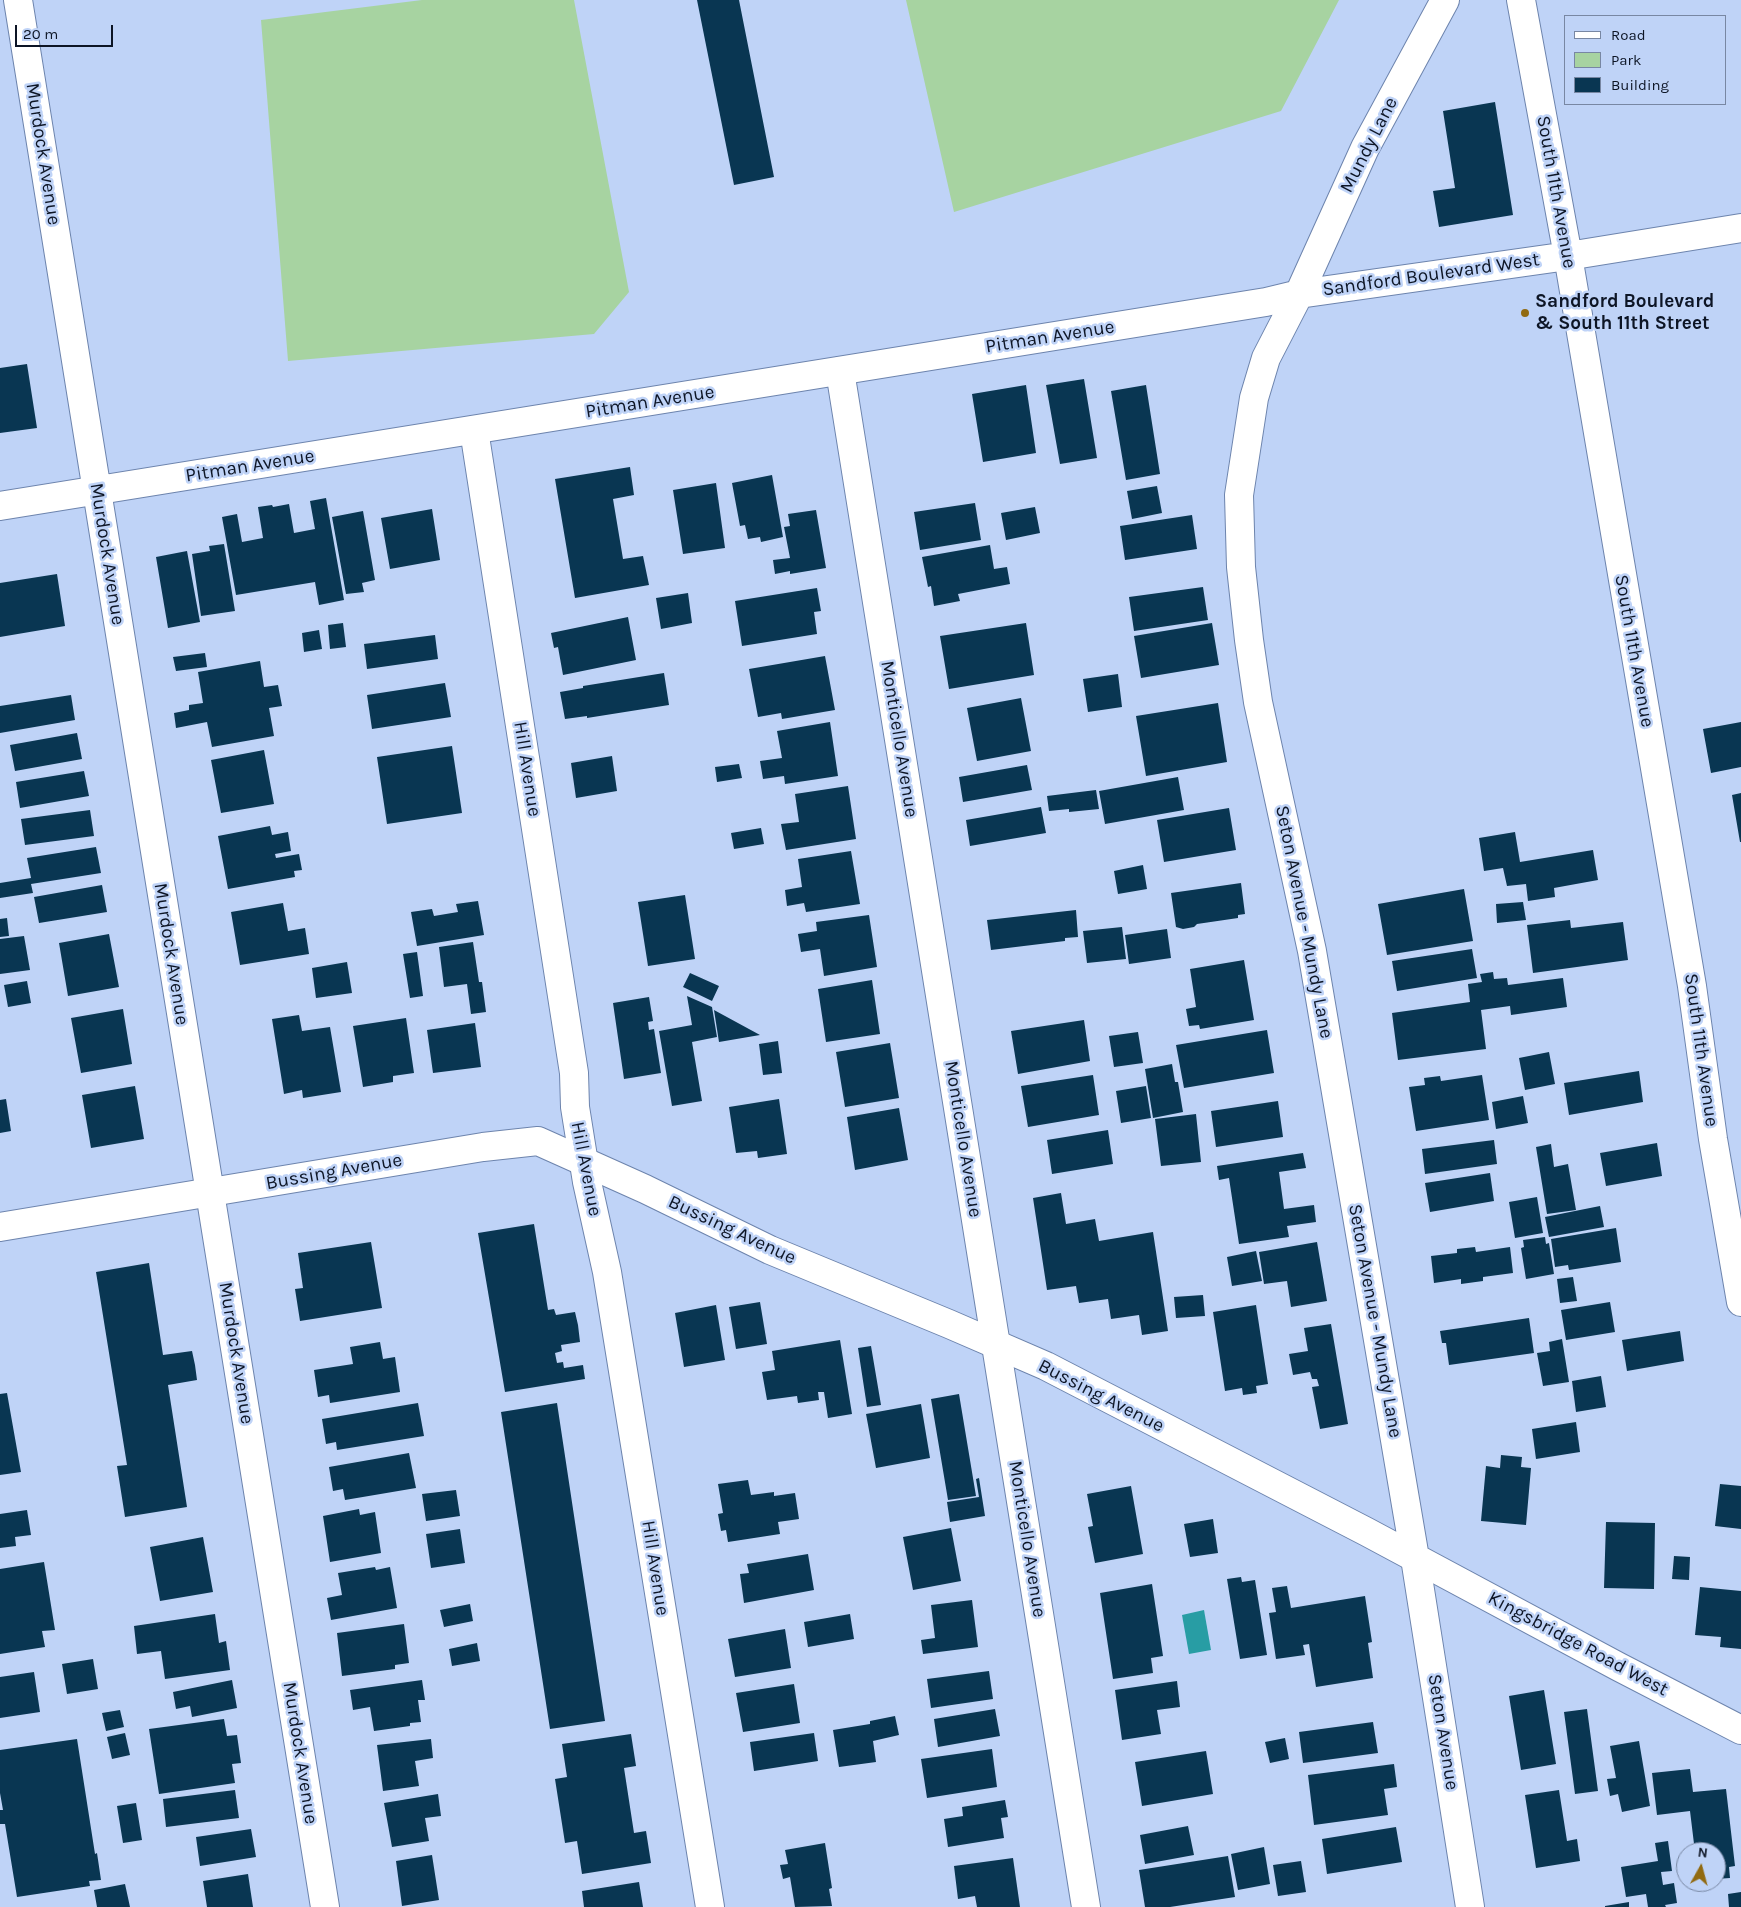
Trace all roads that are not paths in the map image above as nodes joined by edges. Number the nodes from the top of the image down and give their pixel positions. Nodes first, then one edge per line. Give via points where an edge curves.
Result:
1 (18, 0) edge
2 (1445, 0) edge
3 (1521, 0) edge
4 (1741, 228) edge
5 (1568, 256) junction
6 (1299, 294) junction
7 (840, 371) junction
8 (474, 430) junction
9 (97, 491) junction
10 (0, 506) edge
11 (584, 1162) junction
12 (210, 1193) junction
13 (0, 1227) edge
14 (1741, 1302) edge
15 (996, 1344) junction
16 (1415, 1558) junction
17 (1741, 1730) edge
18 (325, 1907) edge
19 (710, 1907) edge
20 (1086, 1907) edge
21 (1470, 1907) edge

1 - 9 street, Murdock Avenue
2 - 6 street, Mundy Lane via 1365,148
3 - 5 street, South 11th Avenue
4 - 5 street, Sandford Boulevard West
5 - 6 street, Sandford Boulevard West
5 - 14 street, South 11th Avenue via 1692,986 1713,1139
6 - 7 street, Pitman Avenue
6 - 16 street, Seton Avenue - Mundy Lane via 1266,358 1254,398 1239,495 1241,567 1258,702 1312,951
7 - 8 street, Pitman Avenue
7 - 15 street, Monticello Avenue
8 - 9 street, Pitman Avenue
8 - 11 street, Hill Avenue via 574,1072 575,1108
9 - 10 street, Pitman Avenue
9 - 12 street, Murdock Avenue
11 - 12 street, Bussing Avenue via 538,1141 483,1147
11 - 15 street, Bussing Avenue via 770,1250
11 - 19 street, Hill Avenue via 607,1272
12 - 13 street, Bussing Avenue
12 - 18 street, Murdock Avenue
15 - 16 street, Bussing Avenue via 1046,1366
15 - 20 street, Monticello Avenue
16 - 17 street, Kingsbridge Road West
16 - 21 street, Seton Avenue

